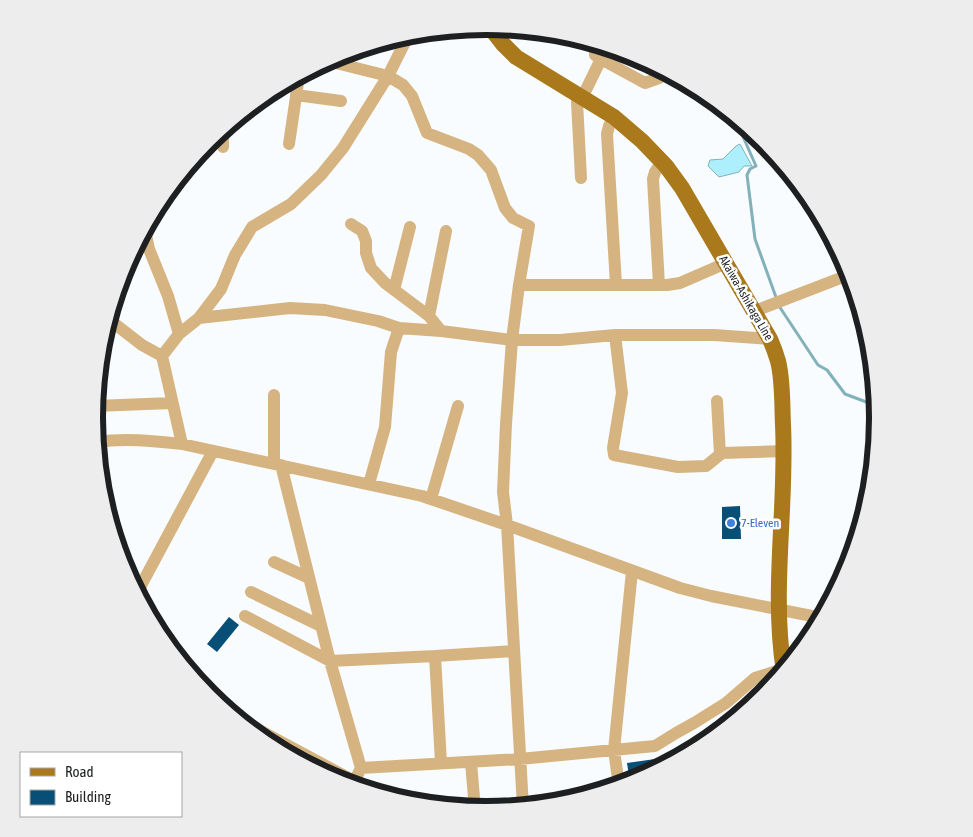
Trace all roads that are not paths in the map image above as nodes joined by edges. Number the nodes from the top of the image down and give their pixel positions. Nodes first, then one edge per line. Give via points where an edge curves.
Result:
1 (496, 35) edge
2 (404, 44) edge
3 (596, 51) edge
4 (601, 59) junction
5 (340, 64) edge
6 (388, 76) junction
7 (659, 76) edge
8 (298, 85) edge
9 (296, 95) junction
10 (582, 98) junction
11 (341, 101) dead end
12 (614, 117) junction
13 (223, 140) edge
14 (289, 144) dead end
15 (223, 148) dead end
16 (662, 162) junction
17 (581, 178) dead end
18 (351, 224) dead end
19 (410, 228) dead end
20 (446, 231) dead end
21 (147, 241) edge
22 (726, 263) junction
23 (843, 277) edge
24 (519, 285) junction
25 (616, 285) junction
26 (659, 285) junction
27 (394, 290) junction
28 (755, 311) junction
29 (429, 316) junction
30 (199, 318) junction
31 (115, 323) edge
32 (399, 328) junction
33 (441, 331) junction
34 (179, 334) junction
35 (615, 335) junction
36 (770, 339) junction
37 (512, 340) junction
38 (162, 356) junction
39 (274, 395) dead end
40 (717, 401) dead end
41 (172, 403) junction
42 (103, 406) edge
43 (458, 406) dead end
44 (104, 441) edge
45 (182, 444) junction
46 (213, 451) junction
47 (784, 451) junction
48 (720, 455) junction
49 (278, 465) junction
50 (369, 484) junction
51 (431, 499) junction
52 (507, 525) junction
53 (274, 562) dead end
54 (632, 571) junction
55 (309, 578) junction
56 (142, 585) edge
57 (251, 592) dead end
58 (778, 610) junction
59 (245, 616) dead end
60 (815, 617) edge
61 (321, 626) junction
62 (514, 651) junction
63 (435, 656) junction
64 (330, 661) junction
65 (783, 662) edge
66 (773, 673) edge
67 (614, 750) junction
68 (520, 760) junction
69 (471, 762) junction
70 (441, 763) junction
71 (361, 768) junction
72 (355, 779) edge
73 (618, 779) edge
74 (523, 800) edge
75 (474, 802) edge

1 - 10 main road, Akaiwa-Ashikaga Line via 516,57
2 - 6 street
3 - 4 street
4 - 7 street via 645,84
4 - 10 street
5 - 6 street
6 - 24 street via 404,85 412,96 427,133 478,155 490,170 505,208 513,218 529,226
6 - 30 street via 343,148 321,174 291,204 252,227 235,255 221,289
8 - 9 street
9 - 11 street
9 - 14 street
10 - 12 main road, Akaiwa-Ashikaga Line
10 - 17 street via 577,102
12 - 16 main road, Akaiwa-Ashikaga Line
12 - 25 street via 607,134
13 - 15 street
16 - 22 main road, Akaiwa-Ashikaga Line via 682,188
16 - 26 street via 654,179
18 - 27 street via 362,231 371,268
19 - 27 street
20 - 29 street
21 - 34 street
22 - 26 street via 680,284
22 - 28 main road, Akaiwa-Ashikaga Line
23 - 28 street
24 - 25 street
24 - 37 street
25 - 26 street
27 - 29 street
28 - 36 main road, Akaiwa-Ashikaga Line
29 - 33 street
30 - 32 street via 299,308 325,310
30 - 34 street
31 - 38 street via 142,345
32 - 33 street
32 - 50 street via 391,352 385,427
33 - 37 street
34 - 38 street
35 - 36 street
35 - 37 street
35 - 48 street via 622,393 614,455 678,467 706,466
36 - 47 main road, Akaiwa-Ashikaga Line via 778,362
37 - 52 street via 503,492
38 - 41 street
39 - 49 street
40 - 48 street
41 - 42 street
41 - 45 street
43 - 51 street
44 - 45 street via 149,440
45 - 46 street
46 - 49 street
46 - 56 street
47 - 48 street
47 - 58 main road, Akaiwa-Ashikaga Line
49 - 50 street
49 - 55 street
50 - 51 street
51 - 52 street
52 - 54 street
52 - 62 street
53 - 55 street
54 - 58 street via 680,588
54 - 67 street
55 - 61 street
57 - 61 street
58 - 60 street
58 - 65 main road, Akaiwa-Ashikaga Line
59 - 64 street
61 - 64 street
62 - 63 street
62 - 68 street
63 - 64 street
63 - 70 street
64 - 71 street
66 - 67 street via 755,678 726,702 655,746
67 - 68 street
67 - 73 street
68 - 69 street
68 - 74 street
69 - 70 street
69 - 75 street
70 - 71 street
71 - 72 street

